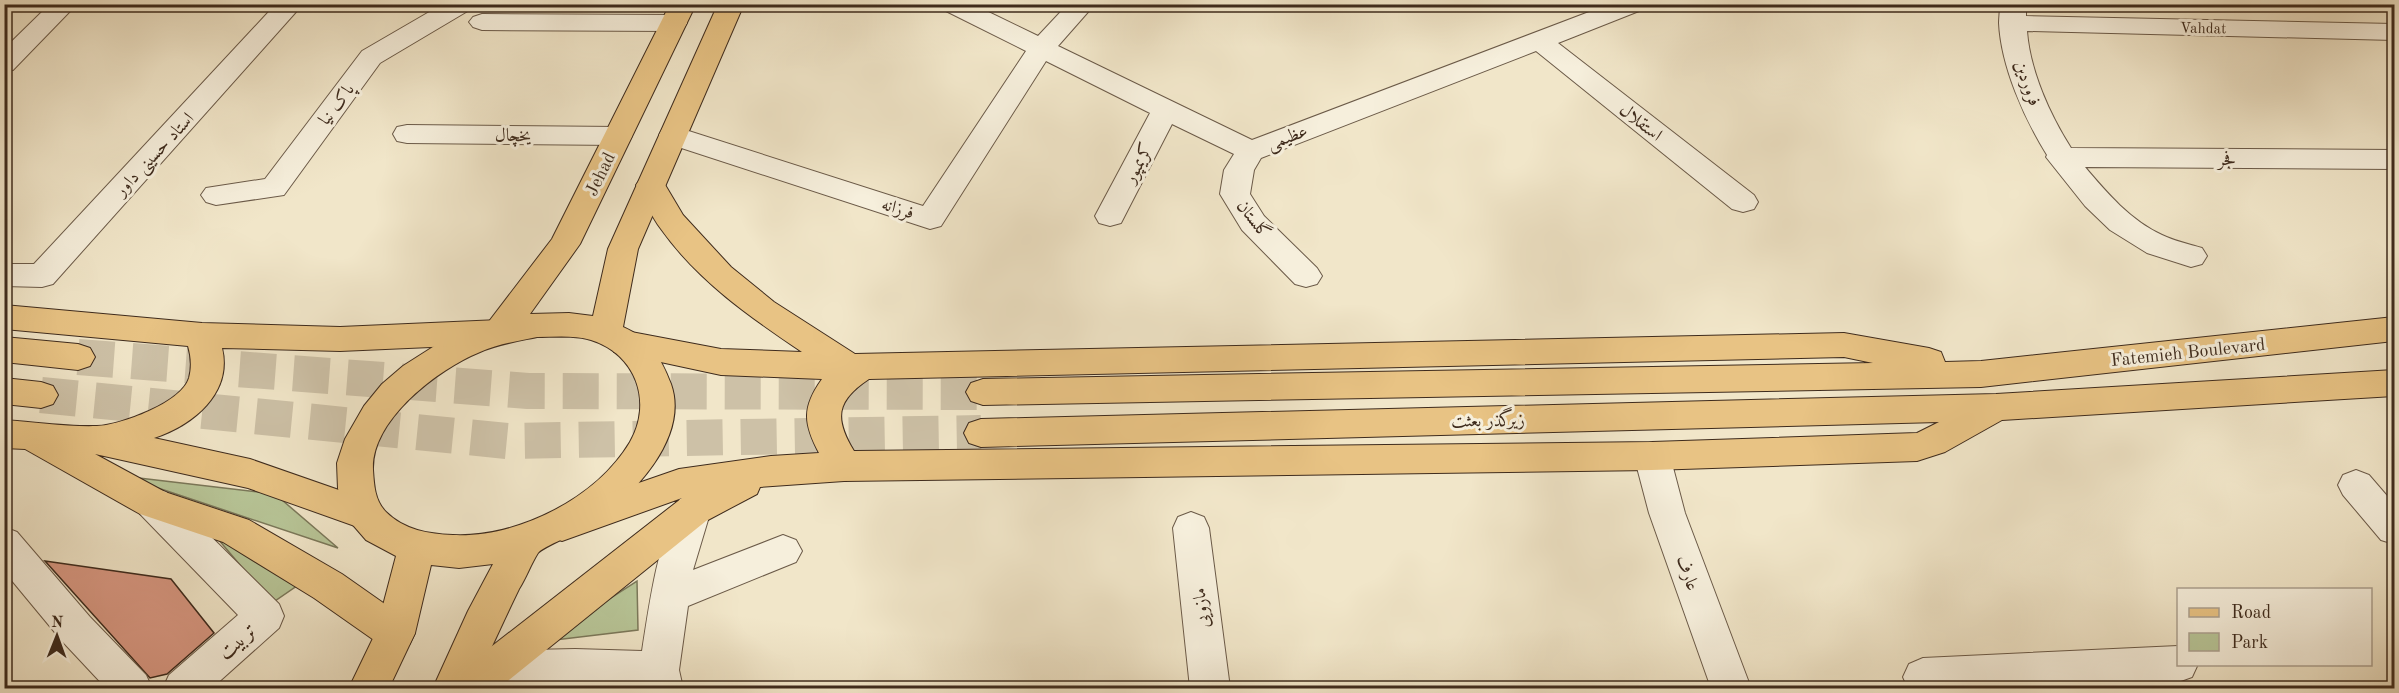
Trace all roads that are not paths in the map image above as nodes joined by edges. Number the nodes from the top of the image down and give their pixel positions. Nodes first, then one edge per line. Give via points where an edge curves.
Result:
1 (65, 4) edge
2 (291, 4) edge
3 (730, 4) edge
4 (951, 4) edge
5 (1083, 4) edge
6 (1635, 4) edge
7 (472, 13) edge
8 (678, 14) edge
9 (2013, 14) edge
10 (2394, 32) edge
11 (1539, 41) junction
12 (1041, 48) junction
13 (5, 63) edge
14 (1166, 109) junction
15 (407, 134) dead end
16 (673, 135) junction
17 (618, 136) junction
18 (1251, 151) junction
19 (2060, 157) junction
20 (2394, 160) edge
21 (651, 185) junction
22 (216, 195) dead end
23 (1743, 202) dead end
24 (1110, 216) dead end
25 (2191, 256) dead end
26 (4, 275) edge
27 (1306, 276) dead end
28 (4, 316) edge
29 (2394, 328) edge
30 (499, 332) junction
31 (202, 335) junction
32 (616, 338) junction
33 (4, 349) edge
34 (78, 357) tunnel mouth
35 (855, 367) junction
36 (1981, 374) junction
37 (2394, 383) edge
38 (4, 391) edge
39 (982, 392) tunnel mouth
40 (41, 395) tunnel mouth
41 (1996, 407) junction
42 (981, 433) tunnel mouth
43 (19, 436) edge
44 (98, 440) junction
45 (1652, 456) junction
46 (844, 466) junction
47 (771, 471) junction
48 (2356, 485) dead end
49 (153, 503) junction
50 (693, 510) junction
51 (366, 514) junction
52 (562, 525) junction
53 (1191, 528) dead end
54 (2394, 529) edge
55 (526, 540) junction
56 (4, 543) edge
57 (417, 548) junction
58 (783, 551) dead end
59 (670, 596) junction
60 (395, 633) junction
61 (2177, 664) edge
62 (1923, 677) dead end
63 (2132, 678) edge
64 (481, 679) edge
65 (661, 679) edge
66 (132, 688) edge
67 (183, 688) edge
68 (369, 688) edge
69 (453, 688) edge
70 (1210, 688) edge
71 (1731, 688) edge

1 - 13 street
2 - 26 street, استاد حسینی داور via 42,276
3 - 16 main road
4 - 12 street, عظیمی
5 - 12 street
6 - 11 street, عظیمی
7 - 8 street
7 - 22 street, پاک نیا via 371,57 274,188
8 - 17 main road, Jehad
9 - 10 street, Vahdat
9 - 19 street, فروردین via 2018,60 2032,100
11 - 18 street, عظیمی
11 - 23 street, استقلال
12 - 14 street, عظیمی
12 - 16 street, فرزانه via 930,219
14 - 18 street, عظیمی
14 - 24 street, کریمپور
15 - 17 street, یخچال
16 - 21 main road
17 - 30 main road, Jehad via 565,244
18 - 27 street, گلستان via 1239,170 1235,194 1253,223
19 - 20 street, فجر
19 - 25 street, فروردین via 2109,212 2148,241
21 - 32 main road via 623,249
21 - 35 main road via 672,222 720,275 763,310
28 - 31 main road
29 - 36 main road, Fatemieh Boulevard
30 - 31 main road via 339,339
30 - 32 main road via 537,325 574,325
30 - 51 main road via 459,347 422,369 397,389 378,412 363,436 355,462 355,490
31 - 44 main road via 209,362 207,375 191,401 149,428
32 - 35 main road via 721,362
32 - 52 main road via 643,358 653,376 657,415 639,458 623,478 596,503
33 - 34 main road
35 - 36 main road via 1844,345
35 - 46 main road via 828,398 823,415 829,442
36 - 39 main road, زیرگذر بعثت
37 - 41 main road
38 - 40 main road
41 - 42 main road, زیرگذر بعثت
41 - 45 main road via 1917,447
43 - 44 main road
43 - 49 main road
44 - 51 main road via 250,474
45 - 46 main road
45 - 71 street, عارف via 1667,513
46 - 47 main road
47 - 50 main road
47 - 52 main road via 679,484
48 - 54 street
49 - 60 main road via 236,531 328,585
49 - 67 street, تربیت via 265,616
50 - 59 street
50 - 64 main road
51 - 57 main road via 387,535
52 - 55 main road
53 - 70 street, مازویی
55 - 57 main road via 488,550 451,552
55 - 69 main road
56 - 66 street
57 - 60 main road
58 - 59 street
59 - 65 street
60 - 68 main road
61 - 63 street
62 - 63 street
64 - 65 street via 575,667

